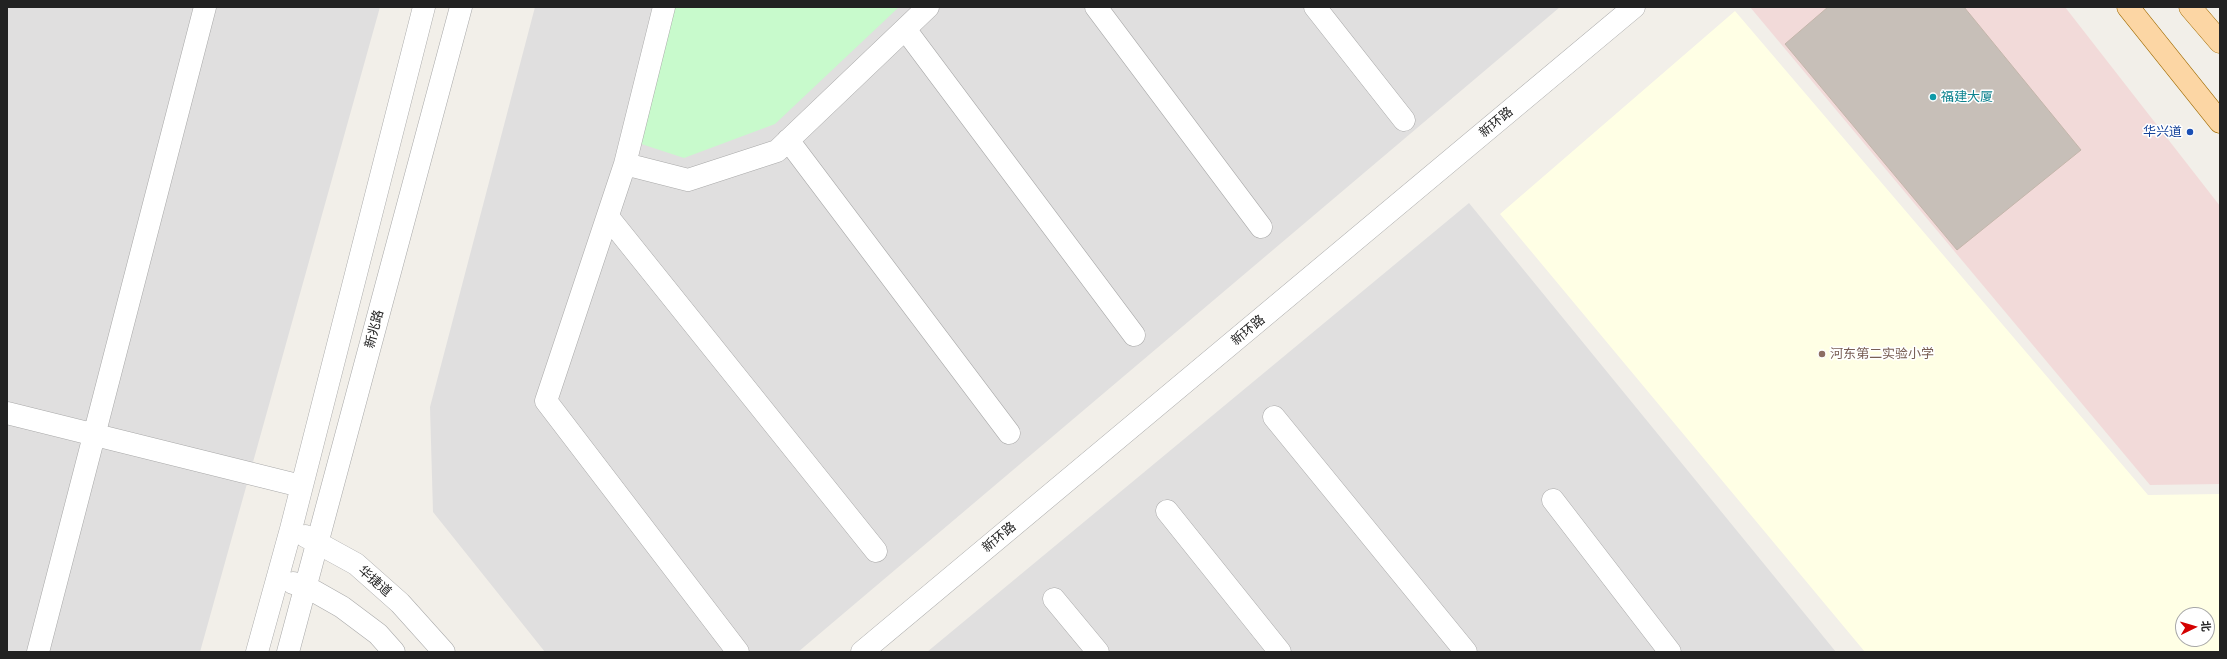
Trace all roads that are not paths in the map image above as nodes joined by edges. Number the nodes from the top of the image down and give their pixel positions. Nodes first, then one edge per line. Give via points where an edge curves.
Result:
1 (205, 7) edge
2 (424, 7) edge
3 (461, 7) edge
4 (664, 7) edge
5 (928, 7) edge
6 (1096, 7) edge
7 (1315, 7) edge
8 (1634, 7) edge
9 (2128, 7) edge
10 (2190, 7) edge
11 (905, 29) junction
12 (2220, 42) edge
13 (1404, 120) dead end
14 (2220, 122) edge
15 (788, 140) junction
16 (625, 164) junction
17 (608, 217) junction
18 (1261, 227) dead end
19 (1134, 335) dead end
20 (7, 413) edge
21 (1274, 417) dead end
22 (1009, 433) dead end
23 (94, 436) junction
24 (301, 486) junction
25 (1552, 500) dead end
26 (1167, 512) dead end
27 (291, 528) junction
28 (317, 542) junction
29 (876, 550) dead end
30 (276, 578) junction
31 (305, 586) junction
32 (1054, 599) dead end
33 (38, 652) edge
34 (257, 652) edge
35 (288, 652) edge
36 (394, 652) edge
37 (444, 652) edge
38 (738, 652) edge
39 (862, 652) edge
40 (1098, 652) edge
41 (1280, 652) edge
42 (1466, 652) edge
43 (1670, 652) edge

1 - 23 street
2 - 24 street
3 - 28 street, 新兆路
4 - 16 street
5 - 11 street
6 - 18 street
7 - 13 street
8 - 39 street, 新环路
9 - 14 main road
10 - 12 main road
11 - 15 street
11 - 19 street
15 - 16 street via 776,151 688,180
15 - 22 street
16 - 17 street
17 - 29 street
17 - 38 street via 546,401
20 - 23 street
21 - 42 street
23 - 24 street
23 - 33 street
24 - 27 street
25 - 43 street
26 - 41 street
27 - 28 street, 华捷道
27 - 30 street
28 - 31 street, 新兆路
28 - 37 street, 华捷道 via 356,564 400,603
30 - 31 street
30 - 34 street
31 - 35 street, 新兆路
31 - 36 street via 342,607 378,634
32 - 40 street

